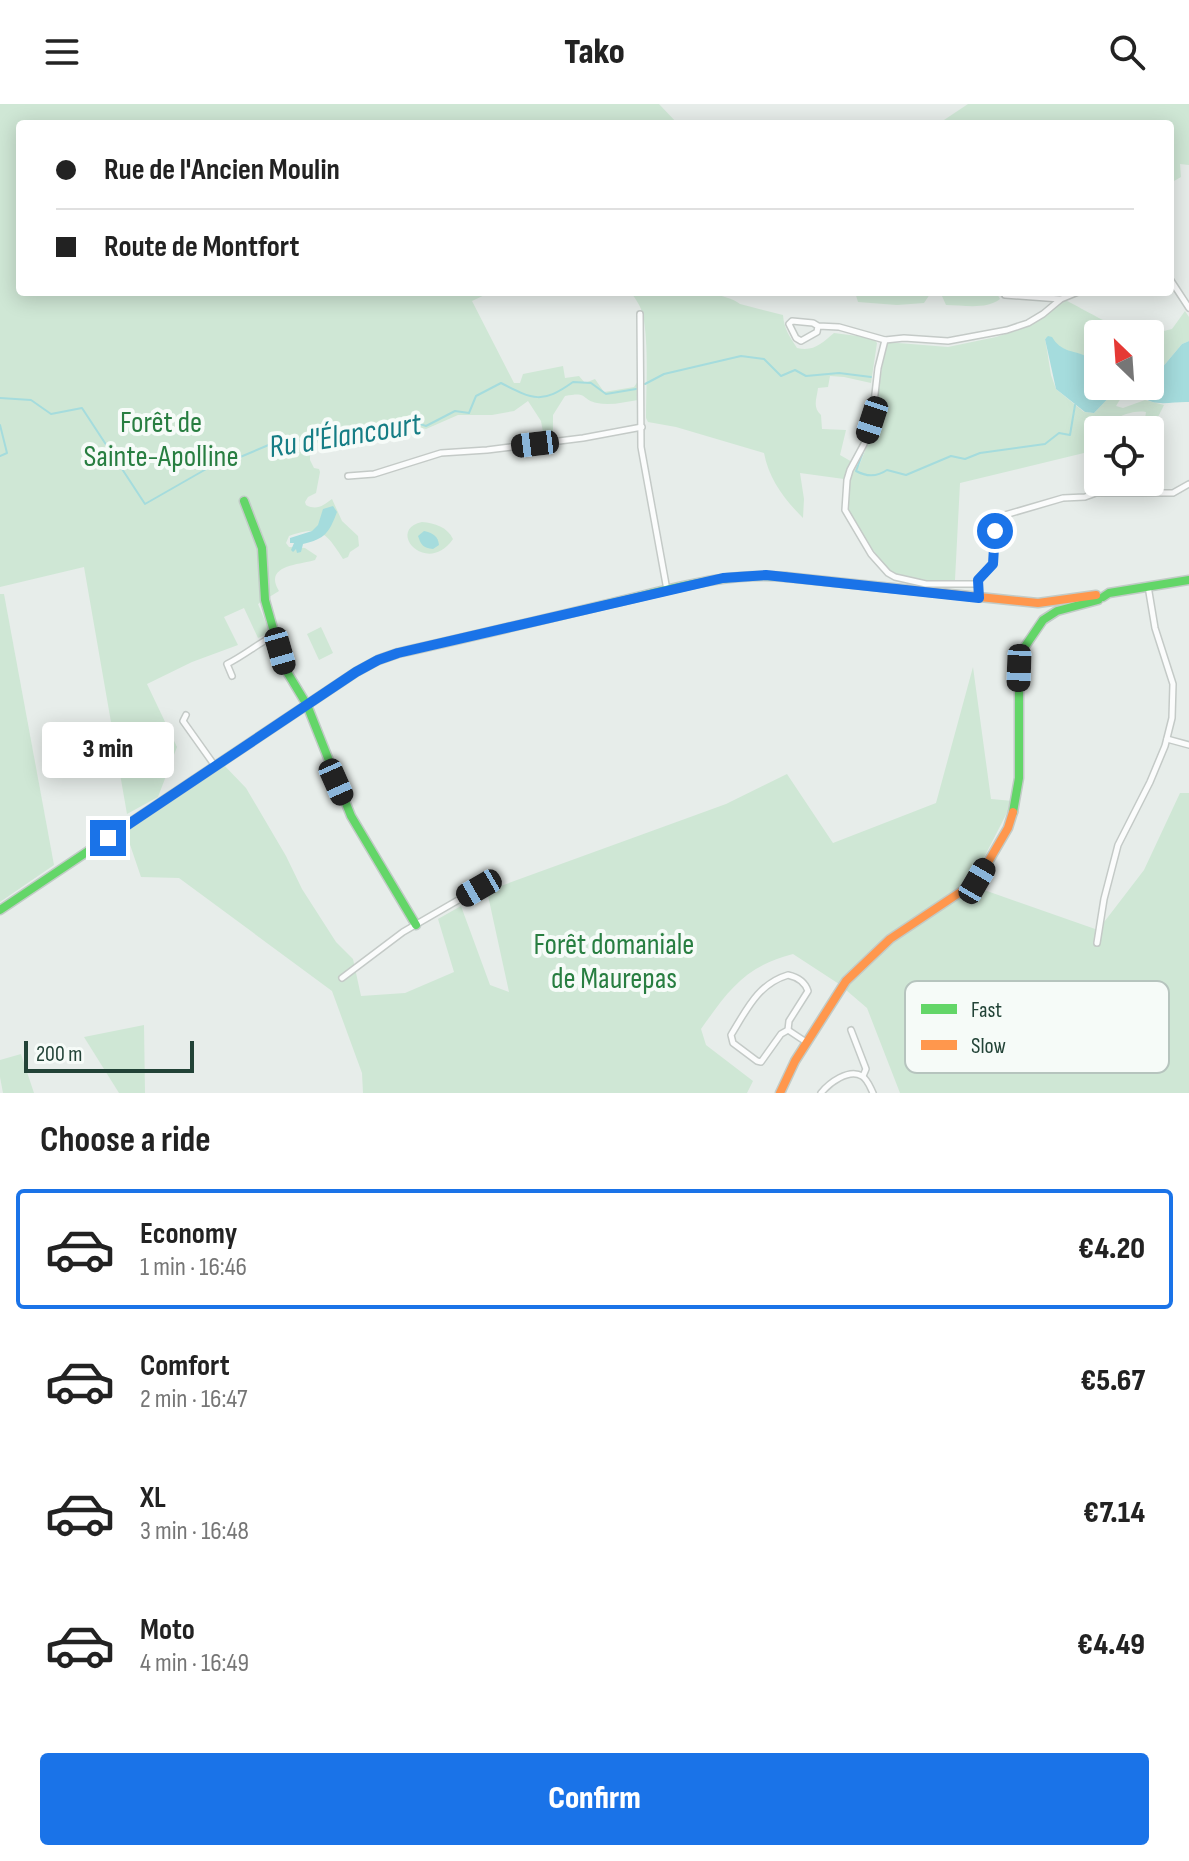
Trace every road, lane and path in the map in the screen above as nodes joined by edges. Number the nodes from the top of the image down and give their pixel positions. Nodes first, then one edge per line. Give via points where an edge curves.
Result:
1 (1174, 285) edge
2 (1019, 296) edge
3 (1068, 296) edge
4 (1061, 299) junction
5 (1187, 305) edge
6 (640, 314) dead end
7 (818, 326) junction
8 (885, 340) junction
9 (642, 427) junction
10 (348, 476) dead end
11 (1189, 484) edge
12 (244, 501) dead end
13 (1189, 580) edge
14 (977, 584) junction
15 (1148, 586) junction
16 (668, 591) junction
17 (1099, 597) junction
18 (979, 598) junction
19 (275, 635) junction
20 (232, 676) dead end
21 (307, 705) junction
22 (186, 715) dead end
23 (1167, 739) junction
24 (1189, 745) edge
25 (215, 766) junction
26 (479, 888) dead end
27 (0, 910) edge
28 (416, 925) junction
29 (1097, 943) dead end
30 (342, 978) dead end
31 (788, 1030) junction
32 (851, 1030) dead end
33 (807, 1043) junction
34 (863, 1076) junction
35 (780, 1093) edge
36 (821, 1093) edge
37 (873, 1093) edge

1 - 5 street
2 - 4 street
3 - 4 street
4 - 8 street via 1036,319 1007,330 948,341
6 - 9 street
7 - 7 street via 792,321 789,324 801,341
7 - 8 street
8 - 14 street via 872,420 847,480 845,510 888,573 926,584
9 - 10 street via 441,453 374,474
9 - 16 street via 641,447
11 - 14 street via 1173,493 1063,498 998,517 993,564
12 - 19 street via 262,548 265,600
13 - 15 street
14 - 18 street
15 - 17 street
15 - 23 street via 1173,684
16 - 18 street via 766,575
16 - 21 street via 398,653 356,672
17 - 18 street via 1052,602
17 - 33 street via 1043,620 1024,648 1016,802 1008,828 977,881 890,939 846,981
19 - 20 street via 227,664
19 - 21 street via 284,667
21 - 25 street
21 - 28 street via 351,816
22 - 25 street via 183,721
23 - 24 street
23 - 29 street via 1118,845
25 - 27 street
26 - 28 street
28 - 30 street
31 - 31 street via 808,991 788,975 761,989 731,1039 761,1062
31 - 33 street
32 - 34 street via 866,1069
33 - 35 street
34 - 36 street via 845,1075
34 - 37 street

